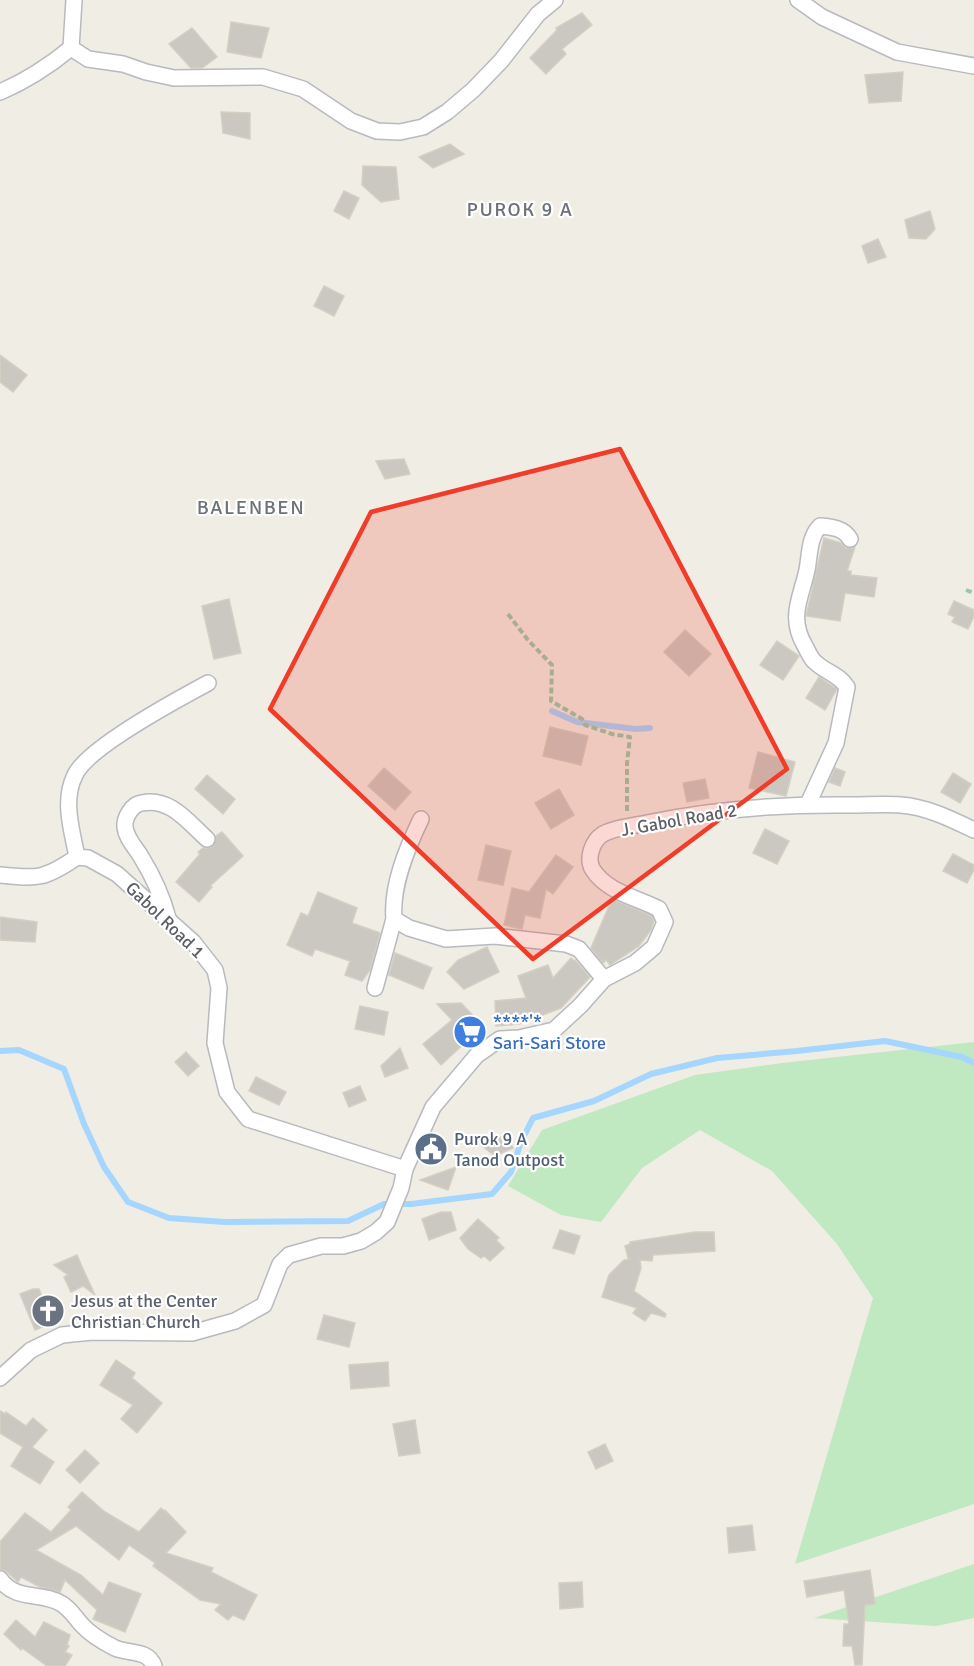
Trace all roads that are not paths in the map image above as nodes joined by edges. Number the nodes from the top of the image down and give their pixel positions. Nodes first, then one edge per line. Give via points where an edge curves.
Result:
1 (74, 0) edge
2 (555, 0) edge
3 (798, 0) edge
4 (71, 48) junction
5 (974, 66) edge
6 (0, 92) edge
7 (850, 540) dead end
8 (208, 683) dead end
9 (808, 804) junction
10 (421, 819) dead end
11 (974, 830) edge
12 (207, 839) dead end
13 (77, 857) junction
14 (0, 875) edge
15 (168, 918) junction
16 (394, 919) junction
17 (604, 979) junction
18 (375, 988) dead end
19 (405, 1169) junction
20 (0, 1378) edge
21 (0, 1579) edge
22 (154, 1666) edge

1 - 4 street
2 - 4 street via 538,14 473,90 423,127 400,132 377,131 351,121 303,89 262,77 174,78 88,59
3 - 5 street via 822,17 897,52
4 - 6 street via 21,83
7 - 9 street via 846,533 832,527 820,526 813,533 798,596 795,622 800,639 814,662 847,687 836,743
8 - 13 street via 123,733 75,773 68,808
9 - 11 street, J. Gabol Road 2 via 903,805 937,813
9 - 17 street, J. Gabol Road 2 via 709,811 604,834 590,855 592,868 617,891 659,909 664,922 654,947 645,956
10 - 16 street via 398,881
12 - 15 street via 175,810 157,802 137,803 128,814 124,826 163,897
13 - 14 street via 56,871 33,878
13 - 15 street, Gabol Road 1 via 88,858 117,874
15 - 19 street, Gabol Road 1 via 215,970 219,988 215,1043 227,1092 248,1119
16 - 17 street via 409,928 446,939 495,936 566,944 579,949
16 - 18 street
17 - 19 street, J. Gabol Road 2 via 554,1030 500,1039 477,1055 433,1107
19 - 20 street, J. Gabol Road 2 via 387,1222 376,1232 344,1246 313,1248 290,1255 280,1264 264,1305 235,1321 192,1333 62,1335 31,1350
21 - 22 street via 11,1592 61,1603 103,1642 145,1654

